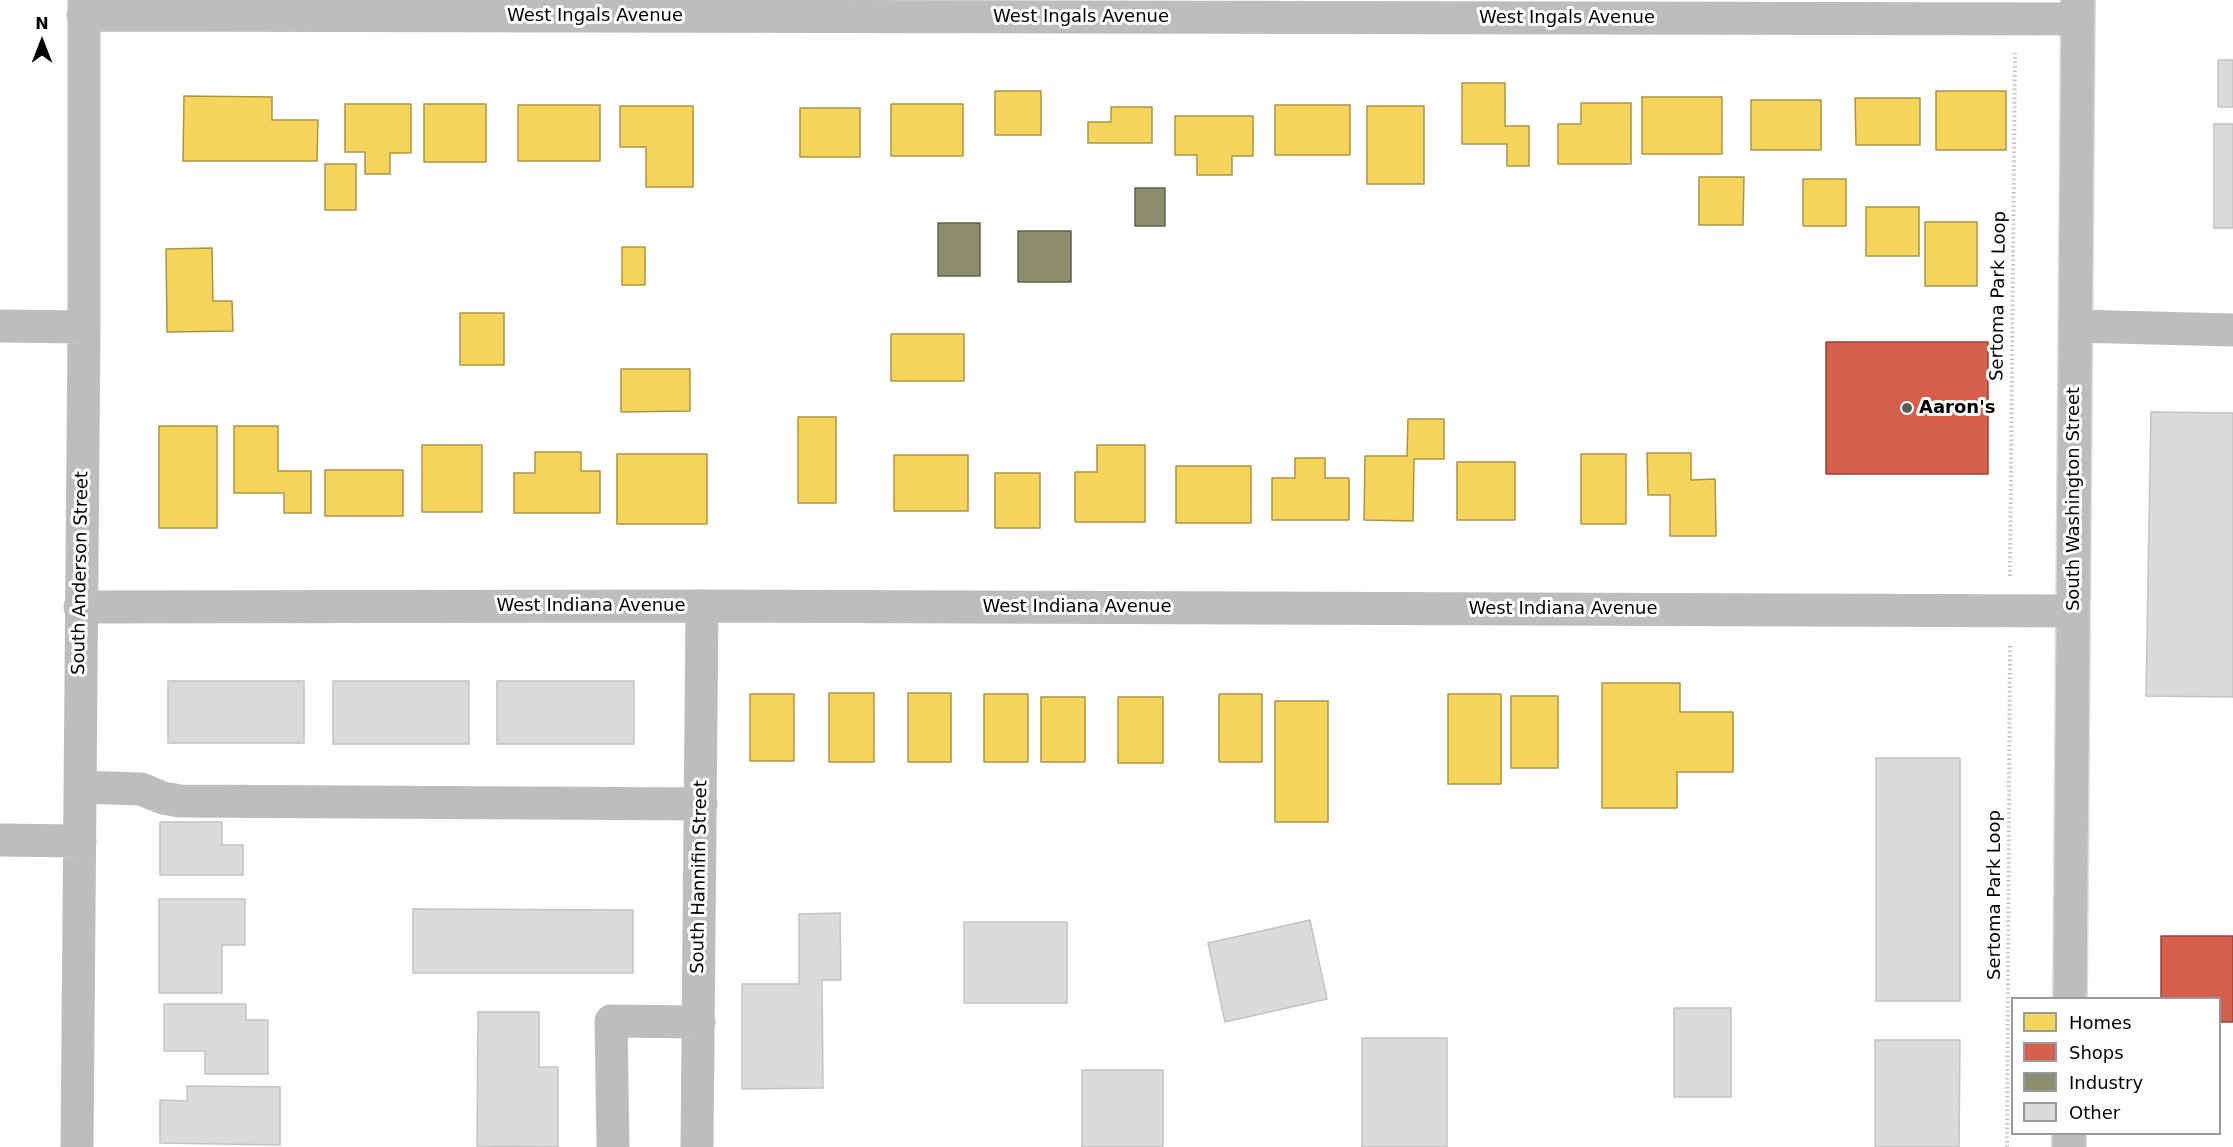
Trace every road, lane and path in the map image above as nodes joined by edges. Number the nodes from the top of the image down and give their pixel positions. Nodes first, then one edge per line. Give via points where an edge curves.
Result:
1 (83, 8) edge
2 (2078, 9) edge
3 (2015, 52) dead end
4 (0, 326) edge
5 (2074, 326) junction
6 (84, 327) junction
7 (2233, 330) edge
8 (2010, 576) dead end
9 (702, 606) junction
10 (80, 607) junction
11 (2073, 611) junction
12 (2010, 642) dead end
13 (80, 787) junction
14 (701, 804) junction
15 (0, 840) edge
16 (80, 841) junction
17 (2070, 997) edge
18 (699, 1022) junction
19 (77, 1147) edge
20 (613, 1147) edge
21 (697, 1147) edge
22 (2007, 1147) edge

1 - 2 street, West Ingals Avenue
1 - 6 street, South Anderson Street
2 - 5 street, South Washington Street
3 - 8 path, Sertoma Park Loop
4 - 6 street
5 - 7 street
5 - 11 street, South Washington Street
6 - 10 street, South Anderson Street
9 - 10 street, West Indiana Avenue
9 - 11 street, West Indiana Avenue
9 - 14 street, South Hannifin Street
10 - 13 street, South Anderson Street
11 - 17 street, South Washington Street
12 - 22 path, Sertoma Park Loop
13 - 14 street via 141,789 180,801
13 - 16 street, South Anderson Street
14 - 18 street, South Hannifin Street
15 - 16 street
16 - 19 street, South Anderson Street
18 - 20 street via 611,1021
18 - 21 street, South Hannifin Street

